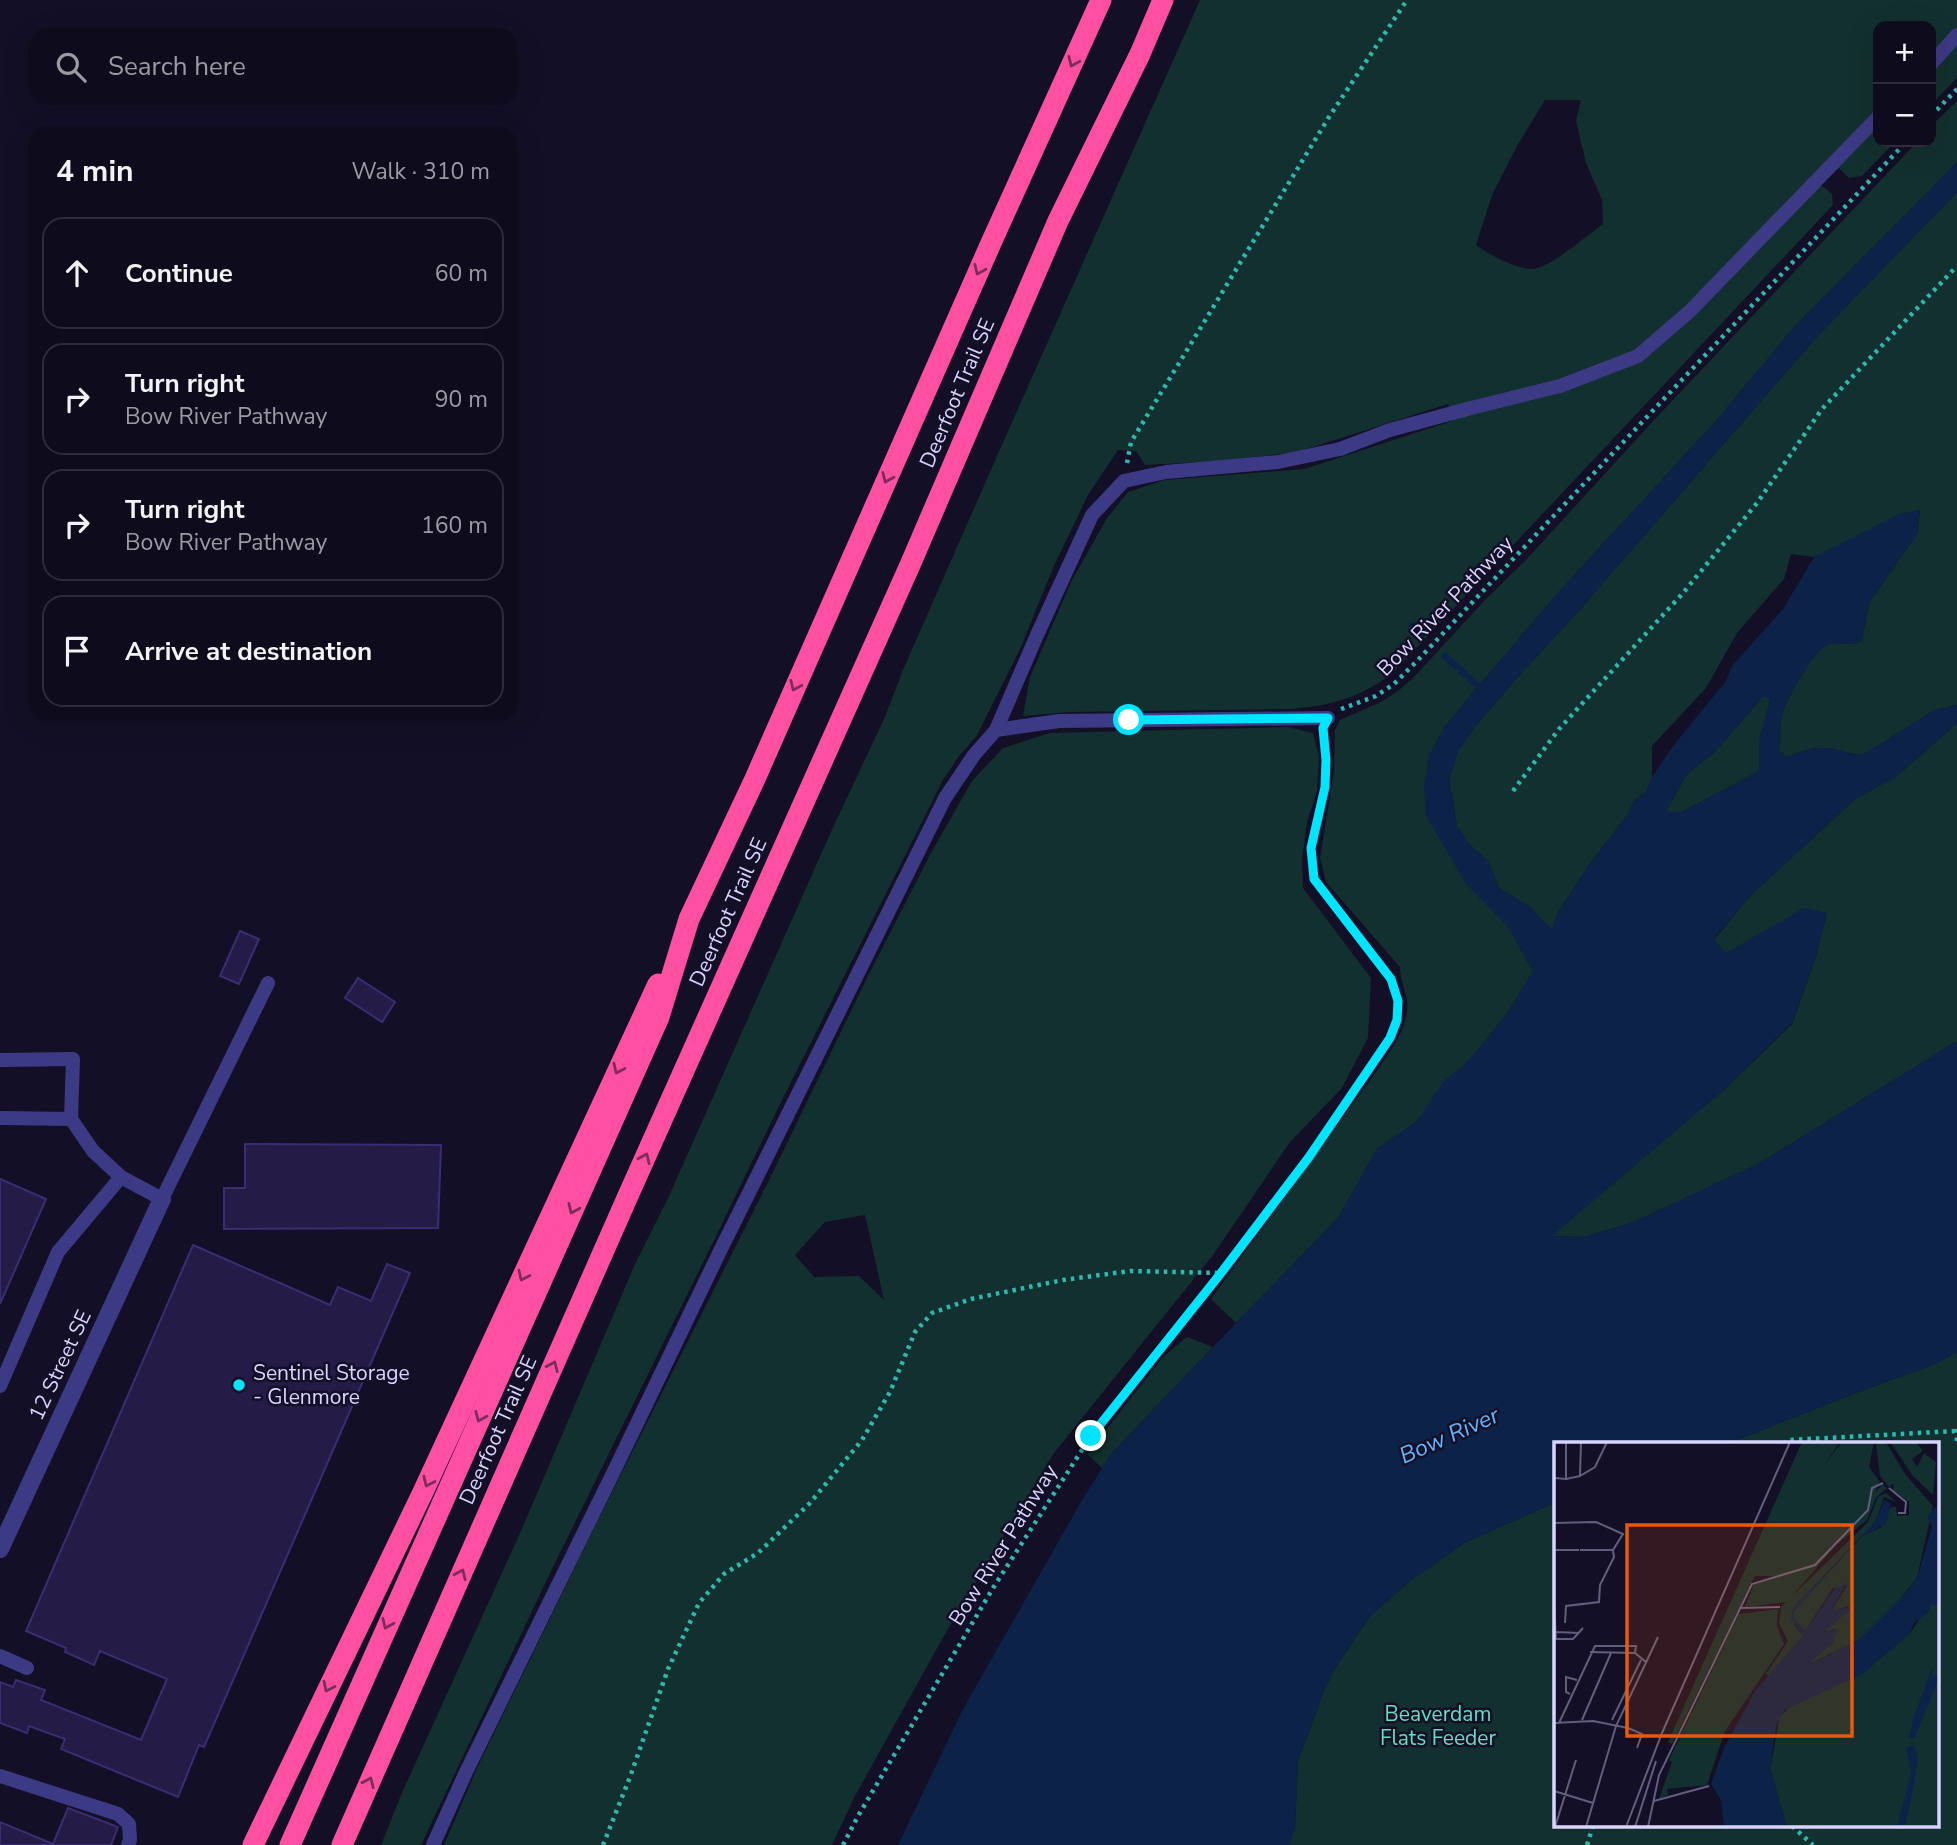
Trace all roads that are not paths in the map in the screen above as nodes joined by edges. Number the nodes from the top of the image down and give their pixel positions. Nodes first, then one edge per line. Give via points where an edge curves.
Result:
1 (1101, 0) edge
2 (1163, 0) edge
3 (1957, 35) edge
4 (1936, 58) edge
5 (1873, 122) edge
6 (1328, 718) road end
7 (996, 730) junction
8 (690, 919) junction
9 (268, 983) dead end
10 (0, 1060) edge
11 (0, 1118) edge
12 (71, 1119) junction
13 (121, 1177) junction
14 (162, 1199) junction
15 (0, 1386) edge
16 (0, 1549) edge
17 (0, 1656) edge
18 (27, 1668) dead end
19 (0, 1776) edge
20 (128, 1845) edge
21 (253, 1845) edge
22 (289, 1845) edge
23 (342, 1845) edge
24 (433, 1845) edge

1 -> 8 highway, Deerfoot Trail SE
23 -> 2 highway, Deerfoot Trail SE via 1058,221
3 - 4 lane
5 - 7 lane via 1689,311 1638,356 1560,386 1390,430 1340,449 1278,462 1166,472 1124,481 1092,515
6 - 7 lane via 1059,721
7 - 24 lane via 945,798 720,1250
8 -> 21 highway
8 -> 22 highway, Deerfoot Trail SE via 659,1017
9 - 14 lane
10 - 12 lane via 73,1059
11 - 12 lane
12 - 13 lane via 93,1151
13 - 14 lane
13 - 15 lane via 58,1252
14 - 16 street, 12 Street SE
17 - 18 lane
19 - 20 lane via 118,1814 129,1824

